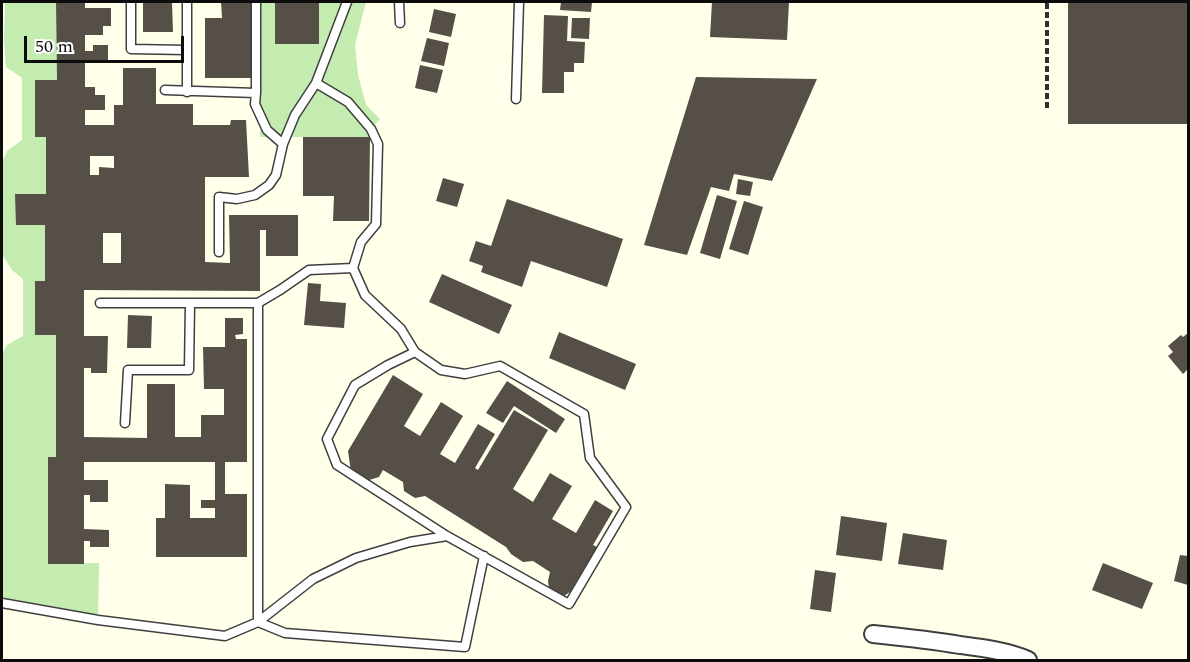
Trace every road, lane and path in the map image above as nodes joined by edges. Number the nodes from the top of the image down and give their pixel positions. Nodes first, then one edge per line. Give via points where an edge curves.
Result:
1 (131, 2) edge
2 (187, 2) edge
3 (256, 2) edge
4 (347, 2) edge
5 (399, 2) edge
6 (519, 2) edge
7 (1047, 2) edge
8 (399, 23) dead end
9 (187, 50) junction
10 (316, 83) junction
11 (165, 90) dead end
12 (187, 92) junction
13 (256, 93) junction
14 (516, 99) dead end
15 (1047, 108) dead end
16 (283, 144) junction
17 (219, 252) dead end
18 (352, 268) junction
19 (100, 303) dead end
20 (190, 303) junction
21 (258, 303) junction
22 (415, 352) junction
23 (125, 423) dead end
24 (447, 536) junction
25 (484, 556) junction
26 (2, 603) edge
27 (258, 622) junction
28 (873, 634) dead end
29 (1028, 660) edge

1 - 9 lane via 131,49
2 - 9 lane
3 - 13 lane
4 - 10 lane
5 - 8 lane
6 - 14 lane
7 - 15 path
9 - 12 lane
10 - 16 lane via 295,115
10 - 18 lane via 348,102 371,129 378,144 376,224 362,243
11 - 12 lane
12 - 13 lane
13 - 16 lane via 255,104 267,130
16 - 17 lane via 276,175 269,185 255,195 219,197
18 - 21 lane via 309,270
18 - 22 lane via 365,295 401,329
19 - 20 lane
20 - 21 lane
20 - 23 lane via 189,370 128,370
21 - 27 lane
22 - 24 lane via 355,385 327,439 337,465
22 - 25 lane via 441,370 465,374 500,366 584,414 590,458 626,507 569,604
24 - 25 lane
24 - 27 lane via 356,558 313,579
25 - 27 lane via 465,647 285,633
26 - 27 lane via 225,636
28 - 29 street via 981,648

